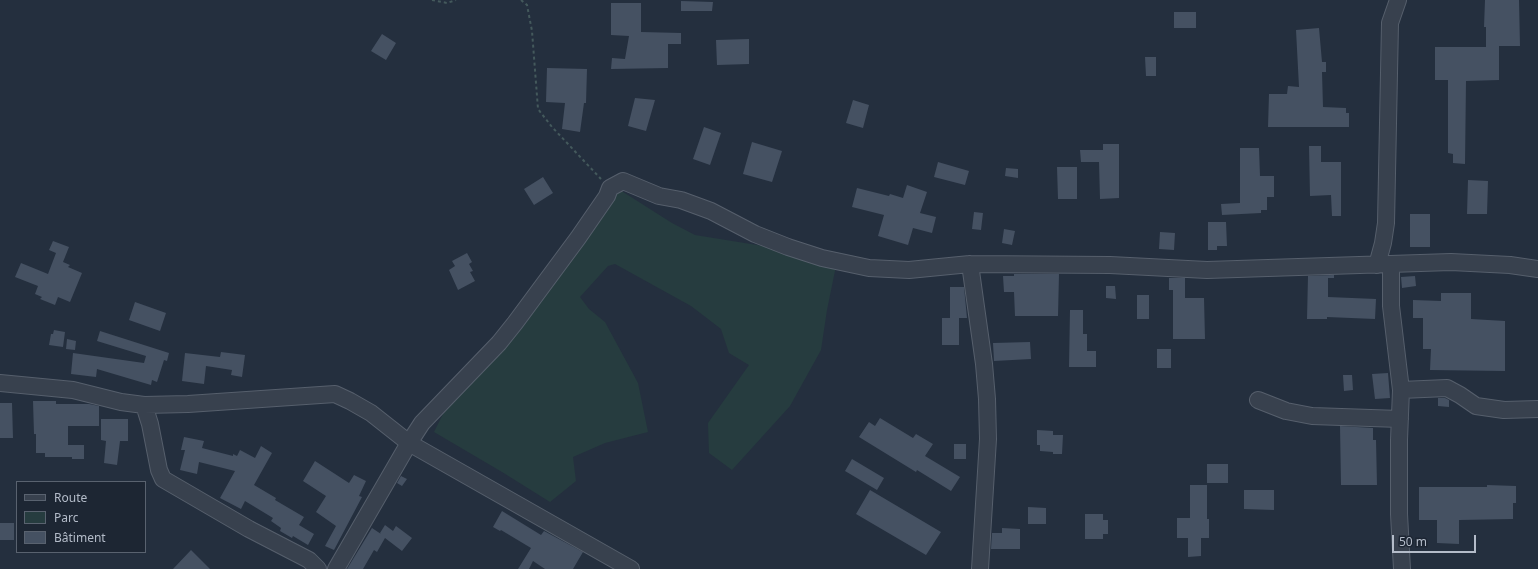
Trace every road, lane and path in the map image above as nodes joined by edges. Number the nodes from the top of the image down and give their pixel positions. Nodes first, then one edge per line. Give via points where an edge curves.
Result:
1 (432, 0) edge
2 (456, 0) edge
3 (521, 0) edge
4 (1398, 0) edge
5 (610, 188) junction
6 (970, 264) junction
7 (1384, 265) junction
8 (1538, 269) edge
9 (0, 383) edge
10 (1401, 390) junction
11 (1258, 400) dead end
12 (144, 405) junction
13 (1538, 409) edge
14 (1400, 419) junction
15 (409, 443) junction
16 (318, 569) edge
17 (336, 569) edge
18 (631, 569) edge
19 (980, 569) edge
20 (1402, 569) edge

1 - 2 path via 447,3
3 - 5 path via 527,5 532,31 538,109
4 - 7 street via 1390,22
5 - 6 street via 623,181 658,196 681,200 710,211 755,234 788,247 822,258 869,268 909,270
5 - 15 street via 578,238 516,323 422,422
6 - 7 street via 1110,265 1207,270
6 - 19 street via 987,399 988,439
7 - 8 street via 1451,262
7 - 10 street
9 - 12 street via 74,390
10 - 13 street via 1447,388 1476,406 1504,410
10 - 14 street
11 - 14 street via 1286,411 1312,416
12 - 15 street via 335,394 371,413
12 - 16 street via 163,479 308,560
14 - 20 street via 1399,514
15 - 17 street
15 - 18 street

